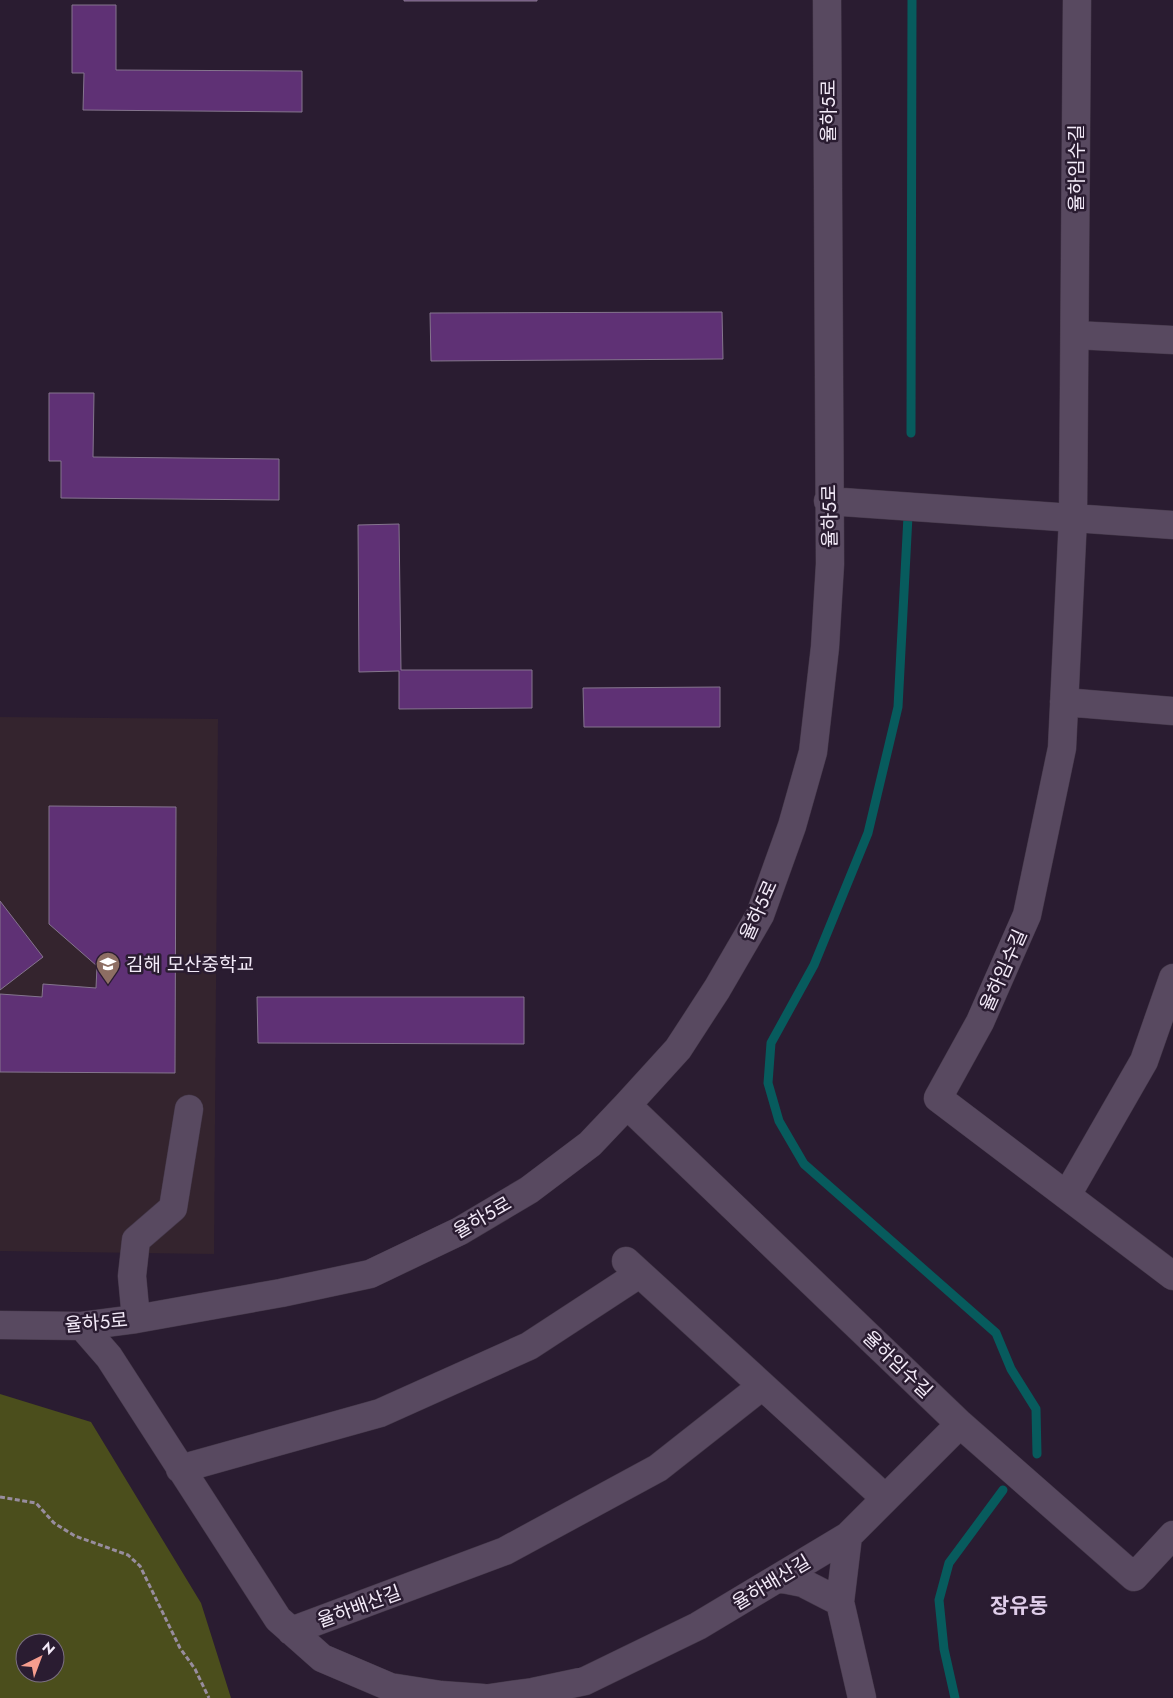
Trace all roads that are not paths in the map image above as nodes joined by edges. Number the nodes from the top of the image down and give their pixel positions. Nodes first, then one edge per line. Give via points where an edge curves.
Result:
1 (827, 0) edge
2 (1077, 0) edge
3 (1075, 335) junction
4 (1173, 340) edge
5 (828, 501) junction
6 (1073, 518) junction
7 (1173, 524) edge
8 (1064, 702) junction
9 (1173, 711) edge
10 (1173, 978) edge
11 (628, 1105) junction
12 (189, 1109) dead end
13 (1067, 1196) junction
14 (1173, 1276) edge
15 (136, 1319) junction
16 (0, 1325) edge
17 (82, 1326) junction
18 (762, 1386) junction
19 (960, 1424) junction
20 (180, 1469) junction
21 (885, 1498) junction
22 (1173, 1535) edge
23 (848, 1536) junction
24 (778, 1578) junction
25 (840, 1602) junction
26 (291, 1631) junction
27 (483, 1698) edge
28 (490, 1698) edge
29 (862, 1698) edge

1 - 5 street, 율하5로
2 - 3 street, 율하임수길
3 - 4 street
3 - 6 street, 율하임수길
5 - 6 street
5 - 11 street, 율하5로 via 829,573 813,752 792,826 760,915 717,989 678,1049
6 - 7 street
6 - 8 street, 율하임수길
8 - 9 street
8 - 13 street, 율하임수길 via 1062,748 1027,915 980,1022 938,1098
10 - 13 street via 1144,1061
11 - 15 street, 율하5로 via 590,1144 529,1190 460,1230 370,1274
11 - 19 street, 율하임수길
12 - 15 street via 173,1208 136,1240 132,1276
13 - 14 street, 율하임수길
15 - 17 street, 율하5로
16 - 17 street, 율하5로
17 - 20 street, 율하배산길 via 109,1358
18 - 20 street via 632,1267 529,1346 380,1413
18 - 21 street
18 - 26 street, 율하배산길 via 658,1468 505,1551
19 - 21 street, 율하배산길
19 - 22 street, 율하임수길 via 1134,1577
20 - 26 street, 율하배산길 via 278,1619
21 - 23 street, 율하배산길
23 - 24 street, 율하배산길
23 - 25 street
24 - 25 street via 803,1583
24 - 28 street, 율하배산길 via 698,1626 585,1681
25 - 29 street
26 - 27 street, 율하배산길 via 322,1658 390,1687

